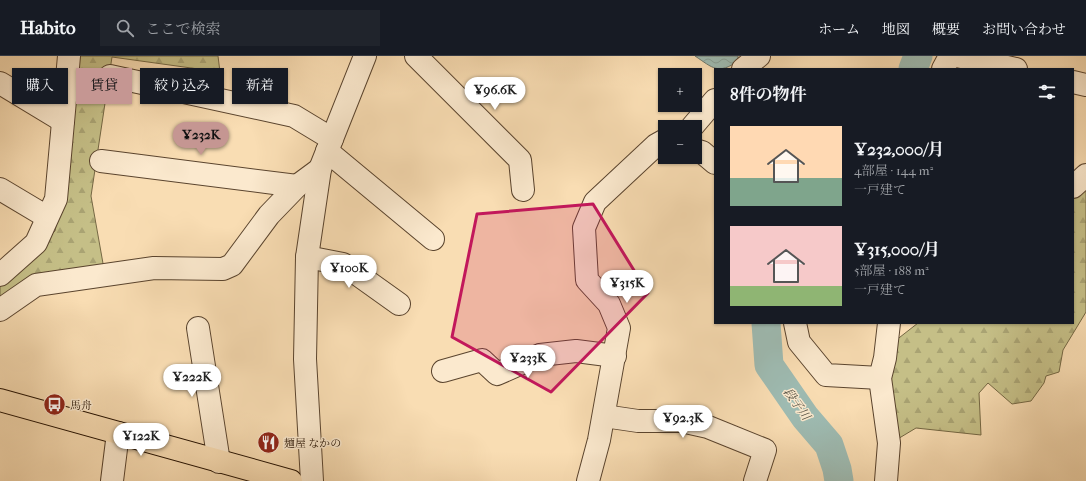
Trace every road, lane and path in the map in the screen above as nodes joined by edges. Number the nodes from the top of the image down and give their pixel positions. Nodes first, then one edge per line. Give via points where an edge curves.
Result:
1 (69, 56) edge
2 (365, 56) edge
3 (416, 56) edge
4 (950, 56) edge
5 (957, 56) edge
6 (944, 68) edge
7 (1011, 68) edge
8 (132, 81) edge
9 (1074, 82) edge
10 (0, 83) edge
11 (1086, 84) edge
12 (714, 101) edge
13 (698, 120) edge
14 (63, 121) junction
15 (658, 144) edge
16 (702, 152) edge
17 (327, 153) junction
18 (658, 156) edge
19 (640, 160) junction
20 (101, 161) dead end
21 (714, 162) edge
22 (1074, 164) edge
23 (1086, 168) edge
24 (1086, 175) edge
25 (297, 186) junction
26 (1074, 186) edge
27 (0, 189) edge
28 (523, 190) dead end
29 (47, 217) junction
30 (433, 239) dead end
31 (308, 257) junction
32 (0, 276) edge
33 (399, 304) dead end
34 (0, 310) edge
35 (795, 324) edge
36 (889, 324) edge
37 (198, 328) dead end
38 (616, 356) junction
39 (443, 371) dead end
40 (880, 378) junction
41 (0, 400) edge
42 (604, 416) junction
43 (118, 433) junction
44 (219, 462) junction
45 (250, 475) edge
46 (112, 481) edge
47 (291, 481) edge
48 (312, 481) edge
49 (588, 481) edge
50 (755, 481) edge
51 (886, 481) edge

1 - 14 street
2 - 17 street
3 - 28 street via 520,160
4 - 6 street
5 - 7 street
8 - 17 street via 294,116
9 - 11 street
10 - 14 street
12 - 13 street
14 - 29 street via 56,199
15 - 19 street
16 - 21 street
17 - 25 street
17 - 30 street
17 - 31 street
18 - 19 street
19 - 38 street via 595,202 584,228 587,280 609,304 619,328
20 - 25 street
22 - 23 street
24 - 26 street
25 - 34 street via 269,215 232,265 223,269 154,268 36,285
27 - 29 street
29 - 32 street via 36,242
31 - 33 street via 343,264
31 - 48 street via 306,359
35 - 40 street via 799,342 826,375
36 - 40 street
37 - 44 street
38 - 39 street via 576,350 540,354 497,374 482,360
38 - 42 street
40 - 51 street via 889,443
41 - 43 main road
42 - 49 street
42 - 50 street via 638,421 681,421 708,427 765,450
43 - 44 main road
43 - 46 street
44 - 45 main road
45 - 47 main road

